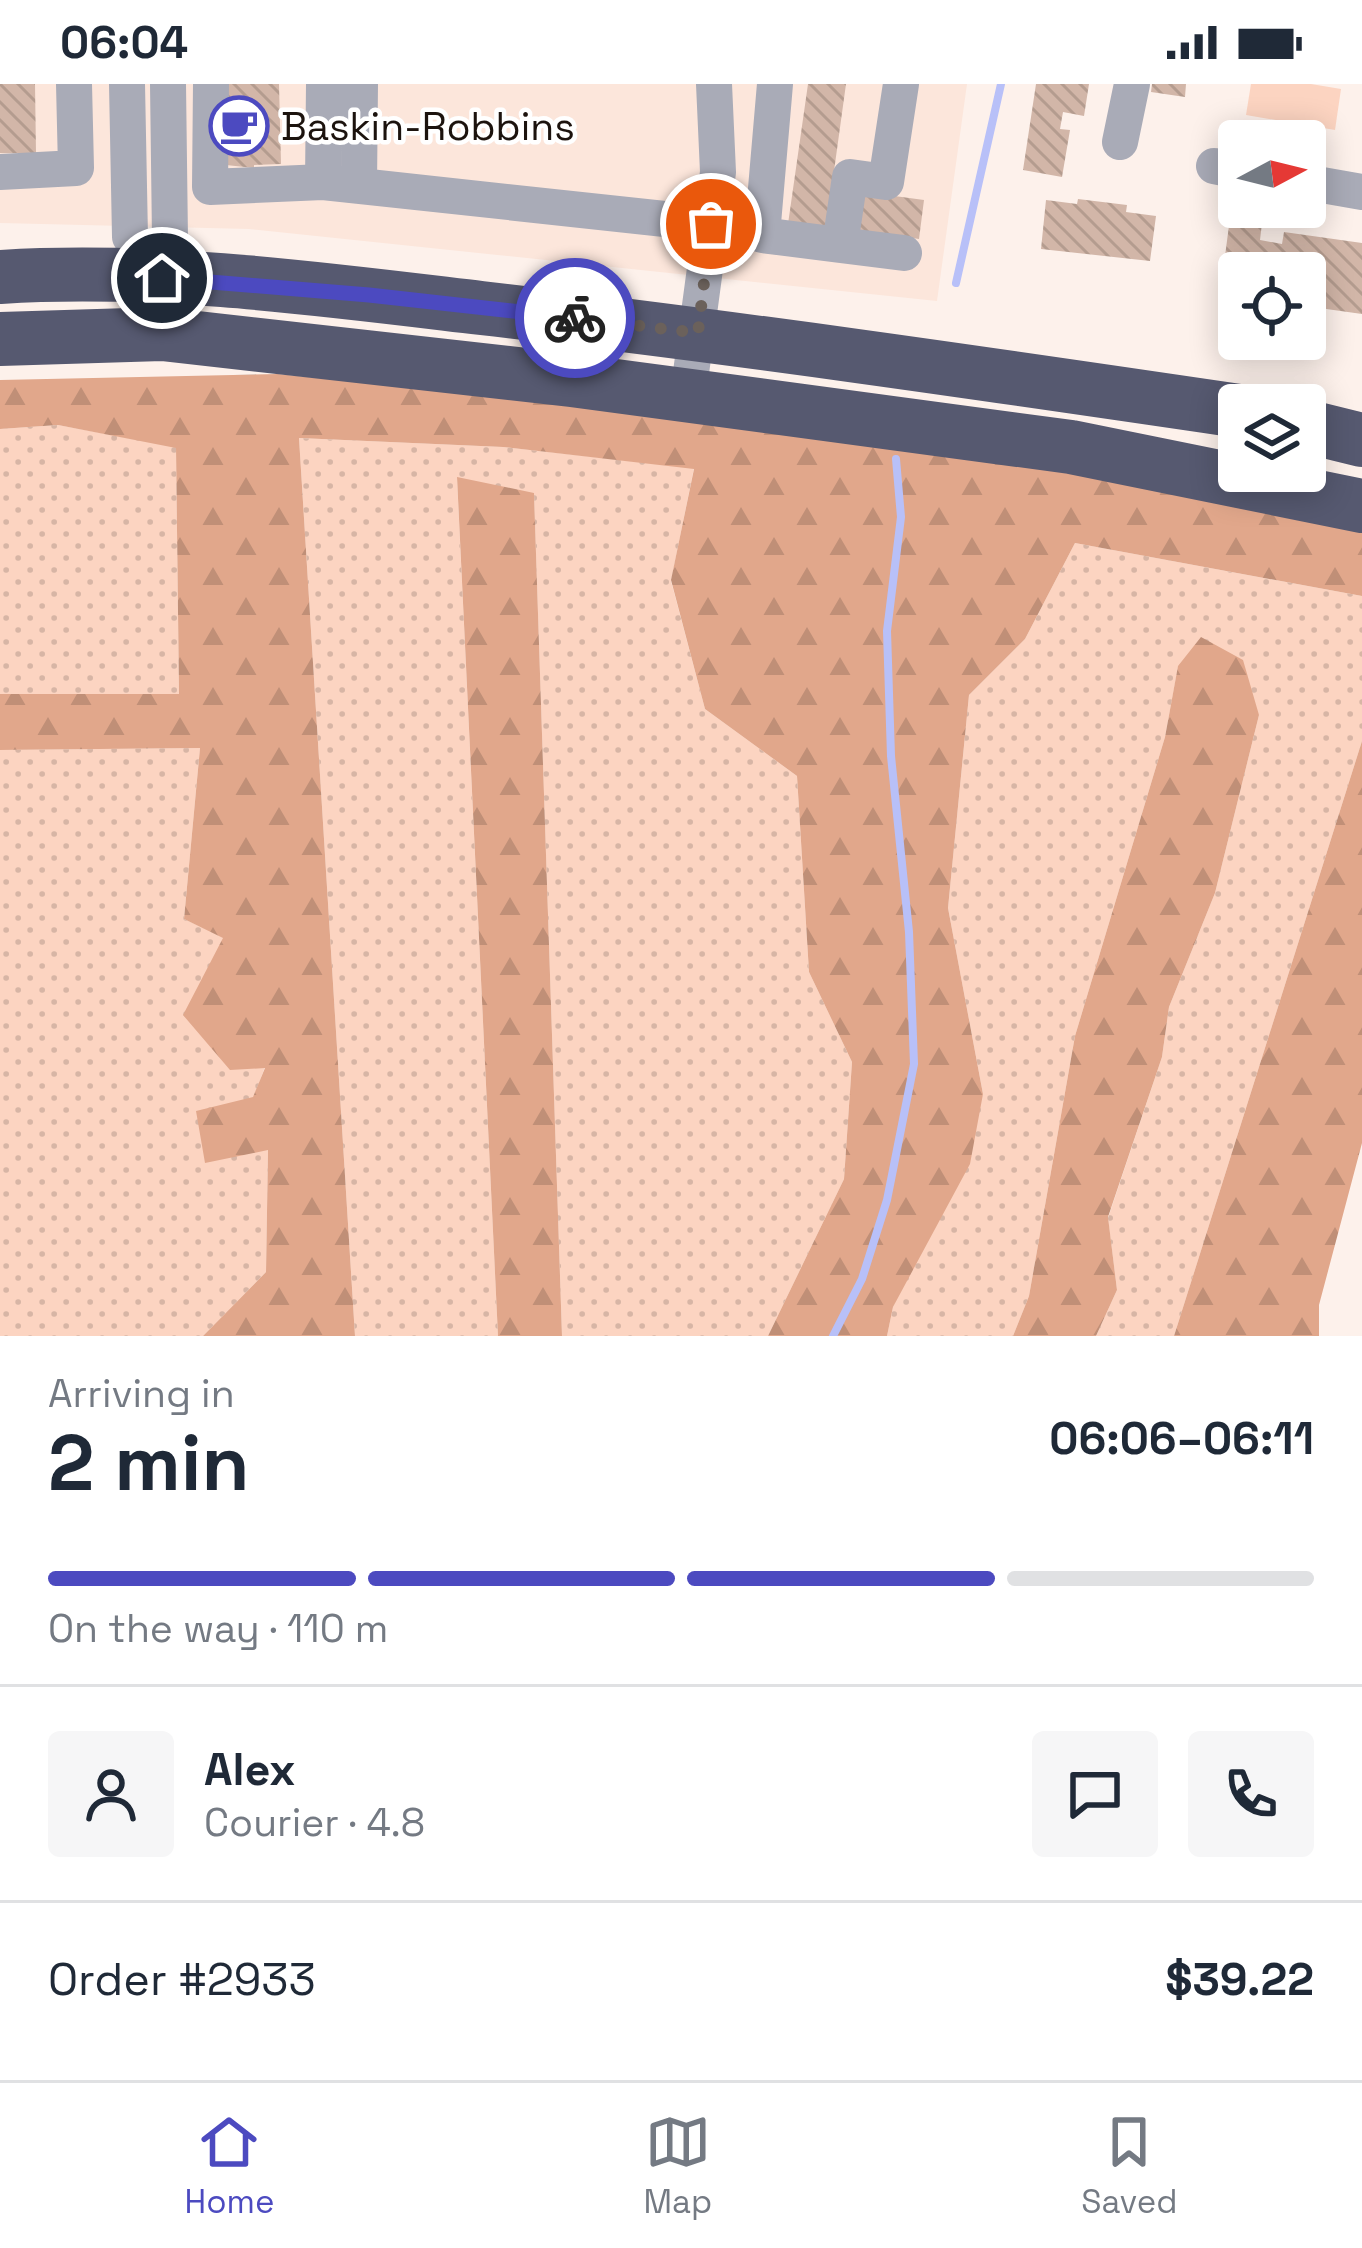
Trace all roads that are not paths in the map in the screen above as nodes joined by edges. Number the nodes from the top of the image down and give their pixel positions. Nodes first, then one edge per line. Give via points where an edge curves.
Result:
1 (74, 84) edge
2 (127, 84) edge
3 (168, 84) edge
4 (212, 84) edge
5 (324, 84) edge
6 (360, 84) edge
7 (714, 84) edge
8 (776, 84) edge
9 (901, 84) edge
10 (1132, 84) edge
11 (1120, 142) dead end
12 (0, 172) edge
13 (718, 172) junction
14 (768, 172) junction
15 (341, 184) junction
16 (1326, 186) edge
17 (1362, 192) edge
18 (711, 224) junction
19 (840, 245) junction
20 (904, 253) dead end
21 (0, 277) edge
22 (162, 278) junction
23 (698, 333) junction
24 (162, 334) junction
25 (0, 339) edge
26 (688, 395) junction
27 (1218, 407) edge
28 (1326, 431) edge
29 (1362, 440) edge
30 (1362, 506) edge

1 - 12 street via 76,168
2 - 22 street via 130,237
3 - 22 street via 170,239
4 - 15 street via 210,187
5 - 15 street
6 - 15 street
7 - 13 street
8 - 14 street
9 - 19 street via 886,182 850,177
10 - 11 street
13 - 14 street
13 - 18 street
14 - 19 street via 762,235
15 - 18 street
16 - 17 street
18 - 23 street
19 - 20 street
21 - 22 highway
22 - 23 highway
22 - 24 street
23 - 26 street
23 - 27 highway
24 - 25 highway
24 - 26 highway
26 - 30 highway via 1071,446
28 - 29 highway

